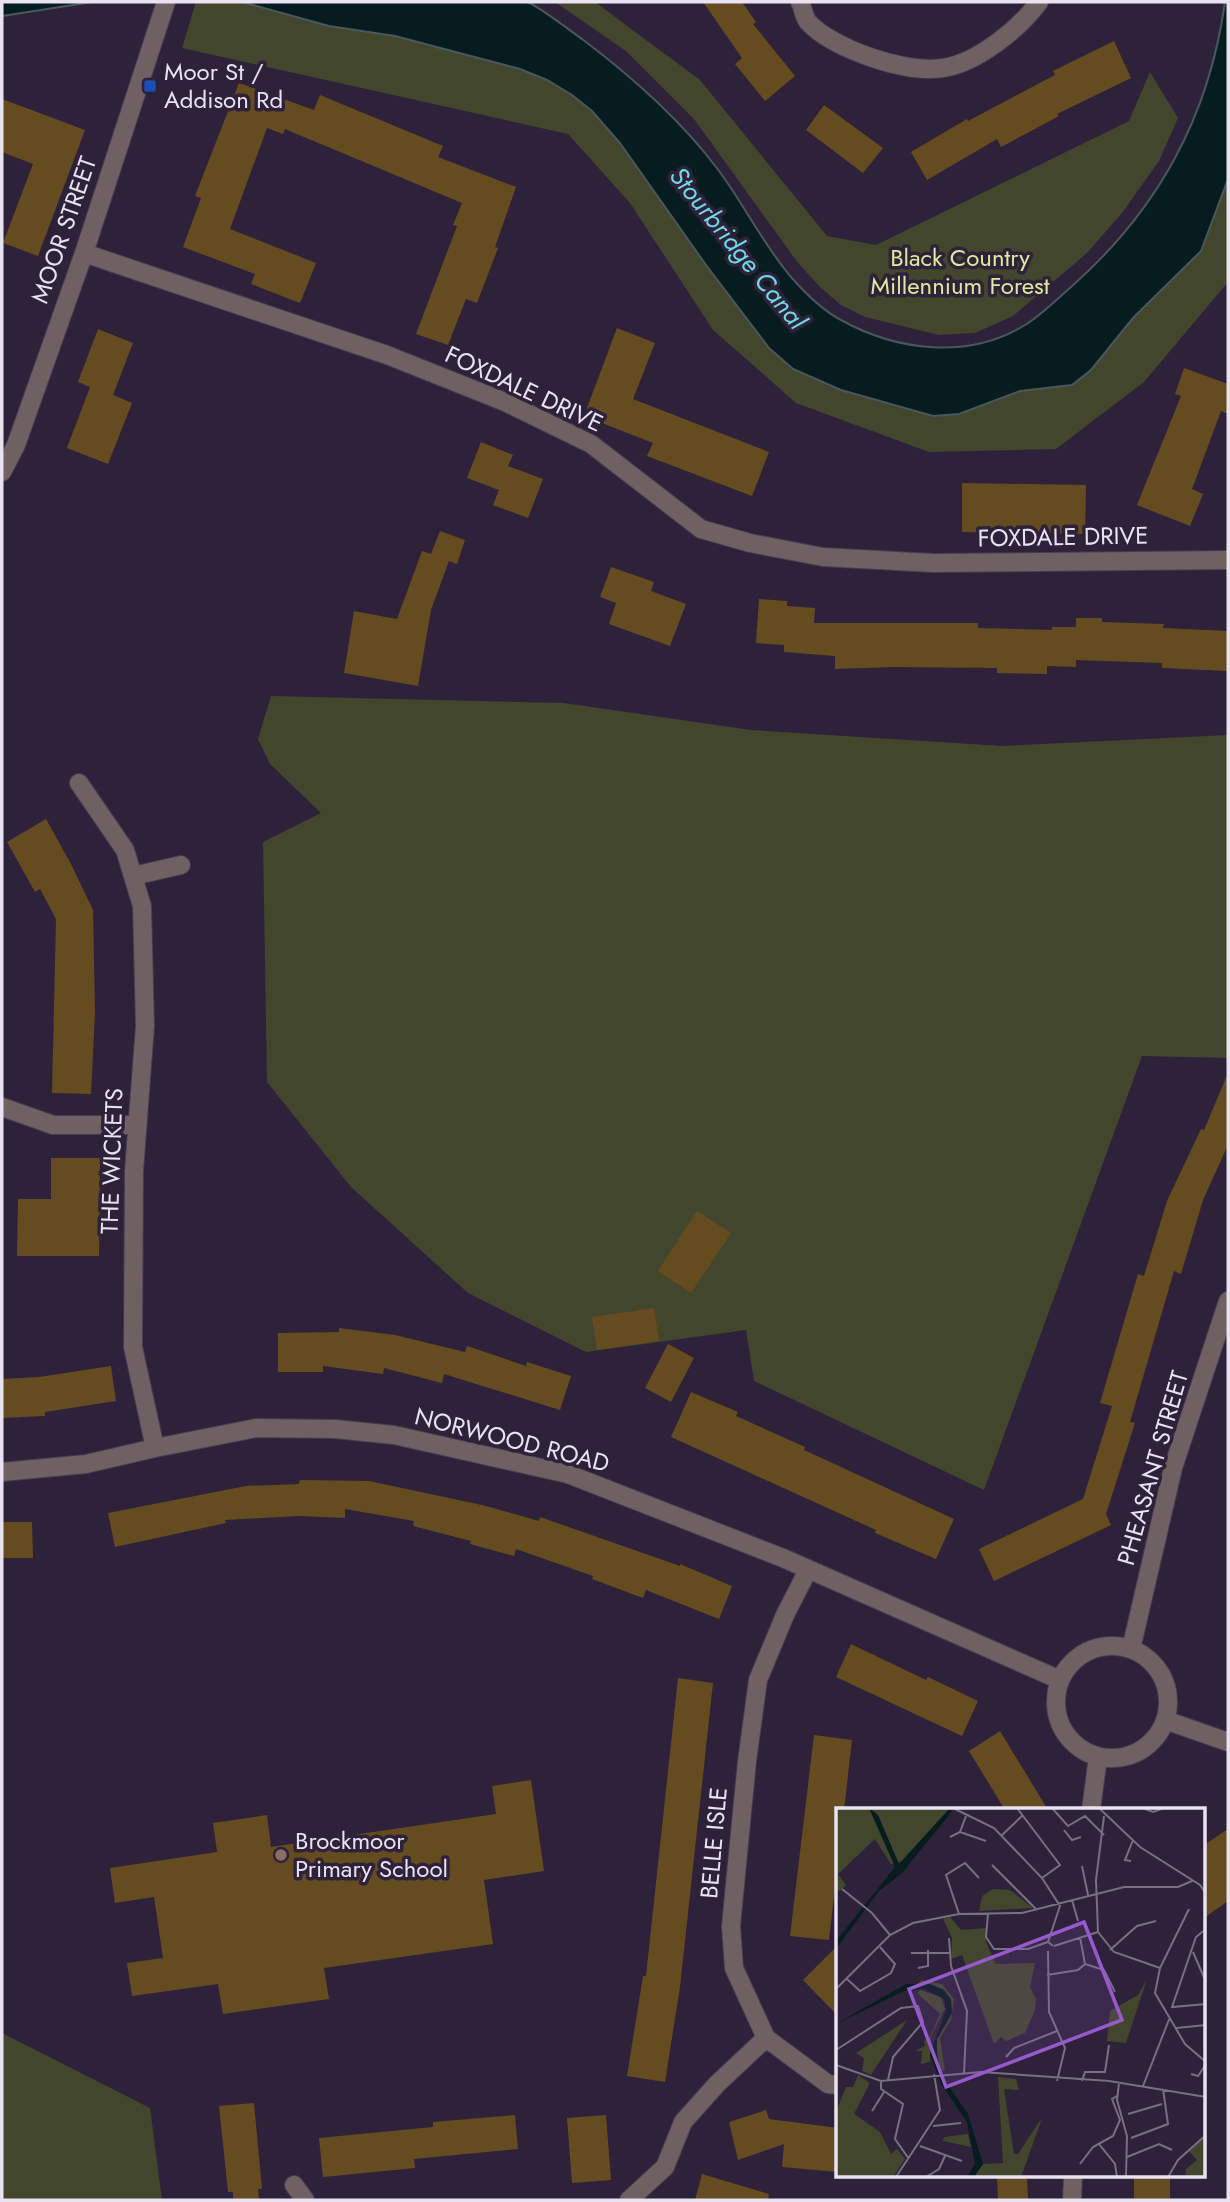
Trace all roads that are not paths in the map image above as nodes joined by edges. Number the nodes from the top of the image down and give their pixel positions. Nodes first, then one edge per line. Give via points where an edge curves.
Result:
1 (166, 2) edge
2 (800, 2) edge
3 (1040, 2) edge
4 (84, 253) junction
5 (2, 472) edge
6 (1228, 560) edge
7 (79, 783) dead end
8 (181, 865) dead end
9 (133, 876) junction
10 (2, 1107) edge
11 (136, 1125) junction
12 (1228, 1301) edge
13 (155, 1448) junction
14 (2, 1472) edge
15 (808, 1570) junction
16 (1130, 1649) junction
17 (1060, 1680) junction
18 (1165, 1720) junction
19 (1228, 1742) edge
20 (1098, 1757) junction
21 (1091, 1808) edge
22 (766, 2038) junction
23 (836, 2085) edge
24 (1073, 2178) edge
25 (294, 2185) dead end
26 (305, 2200) edge
27 (629, 2200) edge
28 (1072, 2200) edge

1 - 4 street, MOOR STREET
2 - 3 street via 807,20 845,49 904,66 943,68 976,56 1012,31
4 - 5 street, MOOR STREET via 16,445
4 - 6 street, FOXDALE DRIVE via 387,355 505,402 591,444 701,529 750,543 823,557 933,563
7 - 9 street, THE WICKETS via 125,850
8 - 9 street
9 - 11 street, THE WICKETS via 142,906 145,1026
10 - 11 street via 53,1125
11 - 13 street, THE WICKETS via 133,1347
12 - 16 street, PHEASANT STREET via 1173,1468
13 - 14 street, NORWOOD ROAD via 86,1464
13 - 15 street, NORWOOD ROAD via 256,1428 394,1435 568,1474
15 - 17 street, NORWOOD ROAD
15 - 22 street, BELLE ISLE via 758,1680 733,1912 734,1968
16 - 17 street via 1114,1645 1095,1648 1074,1660
16 - 18 street via 1152,1662 1164,1679 1168,1696
17 - 20 street via 1056,1699 1062,1727 1076,1745
18 - 19 street
18 - 20 street via 1152,1742 1138,1752 1120,1758
20 - 21 street
22 - 23 street, BELLE ISLE via 828,2084
22 - 27 street via 683,2122 665,2167
24 - 28 street
25 - 26 street

